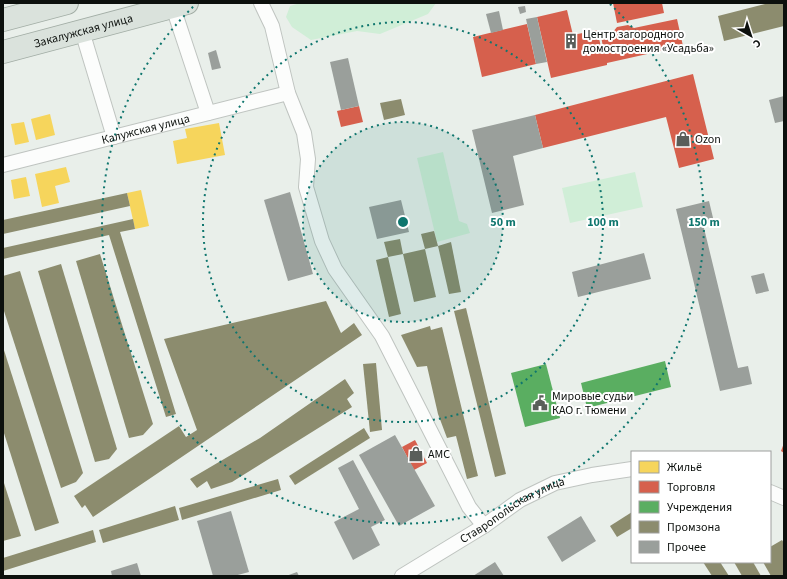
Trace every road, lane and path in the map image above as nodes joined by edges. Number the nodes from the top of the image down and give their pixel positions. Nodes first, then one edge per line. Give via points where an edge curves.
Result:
1 (67, 3) edge
2 (261, 3) edge
3 (180, 5) edge
4 (3, 20) edge
5 (82, 32) junction
6 (3, 52) edge
7 (288, 93) junction
8 (208, 113) junction
9 (114, 137) junction
10 (3, 165) edge
11 (631, 469) edge
12 (771, 492) edge
13 (784, 498) edge
14 (484, 526) junction
15 (402, 576) edge

1 - 4 highway
2 - 7 street via 272,26
3 - 5 highway, Закалужская улица
3 - 8 street
5 - 6 highway, Закалужская улица
5 - 9 street
7 - 8 street, Калужская улица
7 - 14 street via 304,133 308,159 306,187 322,241 336,269 382,336 469,507
8 - 9 street, Калужская улица
9 - 10 street, Калужская улица
11 - 14 street, Ставропольская улица via 555,483 520,500
12 - 13 street
14 - 15 street, Ставропольская улица

